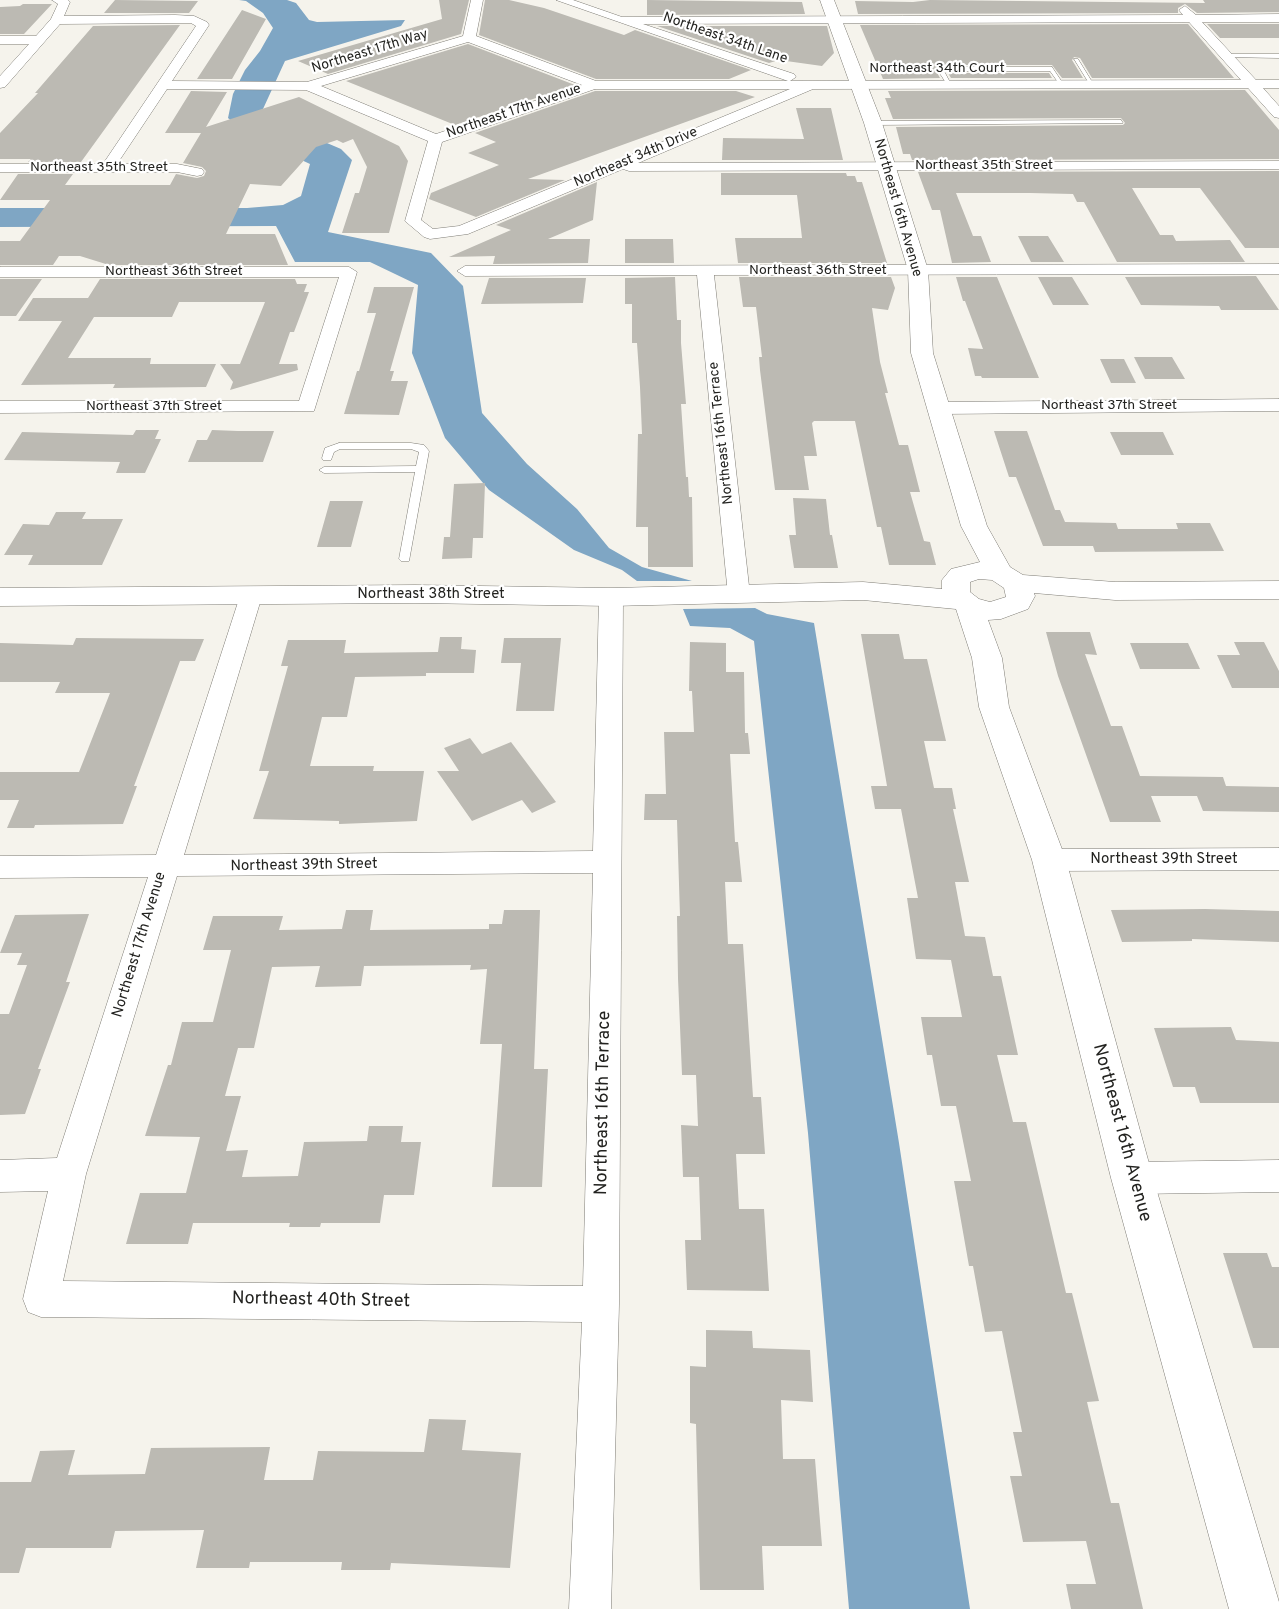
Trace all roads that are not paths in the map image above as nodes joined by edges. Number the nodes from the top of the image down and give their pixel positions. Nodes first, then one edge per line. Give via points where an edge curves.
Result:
1 (58, 0) edge
2 (477, 0) edge
3 (562, 0) edge
4 (827, 0) edge
5 (1176, 0) edge
6 (1192, 18) junction
7 (1279, 18) edge
8 (836, 19) junction
9 (57, 20) junction
10 (623, 20) junction
11 (469, 38) junction
12 (0, 40) edge
13 (40, 40) junction
14 (1225, 50) junction
15 (1279, 56) edge
16 (1076, 60) dead end
17 (0, 84) edge
18 (857, 84) junction
19 (948, 84) junction
20 (1062, 84) junction
21 (1092, 84) junction
22 (1252, 84) junction
23 (1279, 84) edge
24 (162, 85) junction
25 (594, 85) junction
26 (810, 85) junction
27 (308, 86) junction
28 (1279, 114) edge
29 (1121, 122) dead end
30 (873, 123) junction
31 (436, 139) junction
32 (1279, 165) edge
33 (617, 166) junction
34 (887, 166) junction
35 (0, 168) edge
36 (107, 168) junction
37 (197, 172) dead end
38 (462, 231) joint
39 (1279, 269) edge
40 (918, 270) junction
41 (705, 271) junction
42 (0, 272) edge
43 (465, 272) dead end
44 (1279, 405) edge
45 (0, 407) edge
46 (307, 407) joint
47 (939, 408) junction
48 (327, 458) dead end
49 (420, 469) junction
50 (324, 470) dead end
51 (974, 526) junction
52 (405, 559) dead end
53 (964, 589) junction
54 (1279, 590) edge
55 (1009, 592) junction
56 (739, 595) junction
57 (251, 596) junction
58 (0, 597) edge
59 (611, 597) junction
60 (987, 658) junction
61 (1279, 859) edge
62 (1048, 860) junction
63 (607, 862) junction
64 (0, 867) edge
65 (164, 867) junction
66 (69, 1174) junction
67 (0, 1176) edge
68 (1279, 1176) edge
69 (1132, 1178) junction
70 (41, 1299) joint
71 (601, 1304) junction
72 (590, 1609) edge
73 (1255, 1609) edge

1 - 9 street via 64,2
2 - 11 street
3 - 10 street, Northeast 34th Lane
4 - 8 street, Northeast 16th Avenue
5 - 6 street
6 - 7 street
6 - 8 street
6 - 14 street
8 - 10 street
8 - 18 street, Northeast 16th Avenue
9 - 13 street
9 - 24 street via 194,20 203,25
10 - 26 street, Northeast 34th Lane
11 - 25 street, Northeast 17th Avenue
11 - 27 street, Northeast 17th Way
12 - 13 street
13 - 17 street
14 - 15 lane
14 - 22 street
16 - 21 lane
18 - 19 street, Northeast 34th Court
18 - 26 street, Northeast 34th Court
18 - 30 street, Northeast 16th Avenue
19 - 20 street, Northeast 34th Court
19 - 20 lane via 940,69 1052,69
20 - 21 street, Northeast 34th Court
21 - 22 street, Northeast 34th Court
22 - 23 street, Northeast 34th Court
22 - 28 street
24 - 27 street
24 - 36 street
25 - 26 street, Northeast 34th Court
25 - 31 street, Northeast 17th Avenue
26 - 33 street, Northeast 34th Drive
27 - 31 street, Northeast 17th Way
29 - 30 lane
30 - 34 street, Northeast 16th Avenue
31 - 38 street, Northeast 17th Avenue via 413,221 430,234
32 - 34 street, Northeast 35th Street
33 - 34 street, Northeast 35th Street
33 - 38 street, Northeast 34th Drive
34 - 40 street, Northeast 16th Avenue
35 - 36 street, Northeast 35th Street
36 - 37 street, Northeast 35th Street via 177,168
39 - 40 street, Northeast 36th Street
40 - 41 street, Northeast 36th Street
40 - 47 street, Northeast 16th Avenue via 922,352
41 - 43 street, Northeast 36th Street
41 - 56 street, Northeast 16th Terrace
42 - 46 street, Northeast 36th Street via 349,272
44 - 47 street, Northeast 37th Street
45 - 46 street, Northeast 37th Street
47 - 51 street, Northeast 16th Avenue
48 - 49 lane via 329,450 339,446 420,447 424,452
49 - 50 lane
49 - 52 lane
51 - 53 street, Northeast 16th Avenue
51 - 55 street, Northeast 16th Avenue
53 - 55 street via 979,609
53 - 55 street via 988,570
53 - 56 street, Northeast 38th Street
53 - 60 street, Northeast 16th Avenue
54 - 55 street
55 - 60 street, Northeast 16th Avenue
56 - 59 street, Northeast 38th Street
57 - 58 street, Northeast 38th Street
57 - 59 street, Northeast 38th Street
57 - 65 street, Northeast 17th Avenue
59 - 63 street, Northeast 16th Terrace
60 - 62 street, Northeast 16th Avenue via 994,707
61 - 62 street, Northeast 39th Street
62 - 69 street, Northeast 16th Avenue
63 - 65 street, Northeast 39th Street
63 - 71 street, Northeast 16th Terrace
64 - 65 street, Northeast 39th Street
65 - 66 street, Northeast 17th Avenue
66 - 67 street
66 - 70 street, Northeast 17th Avenue
68 - 69 street
69 - 73 street, Northeast 16th Avenue
70 - 71 street, Northeast 40th Street
71 - 72 street, Northeast 16th Terrace

